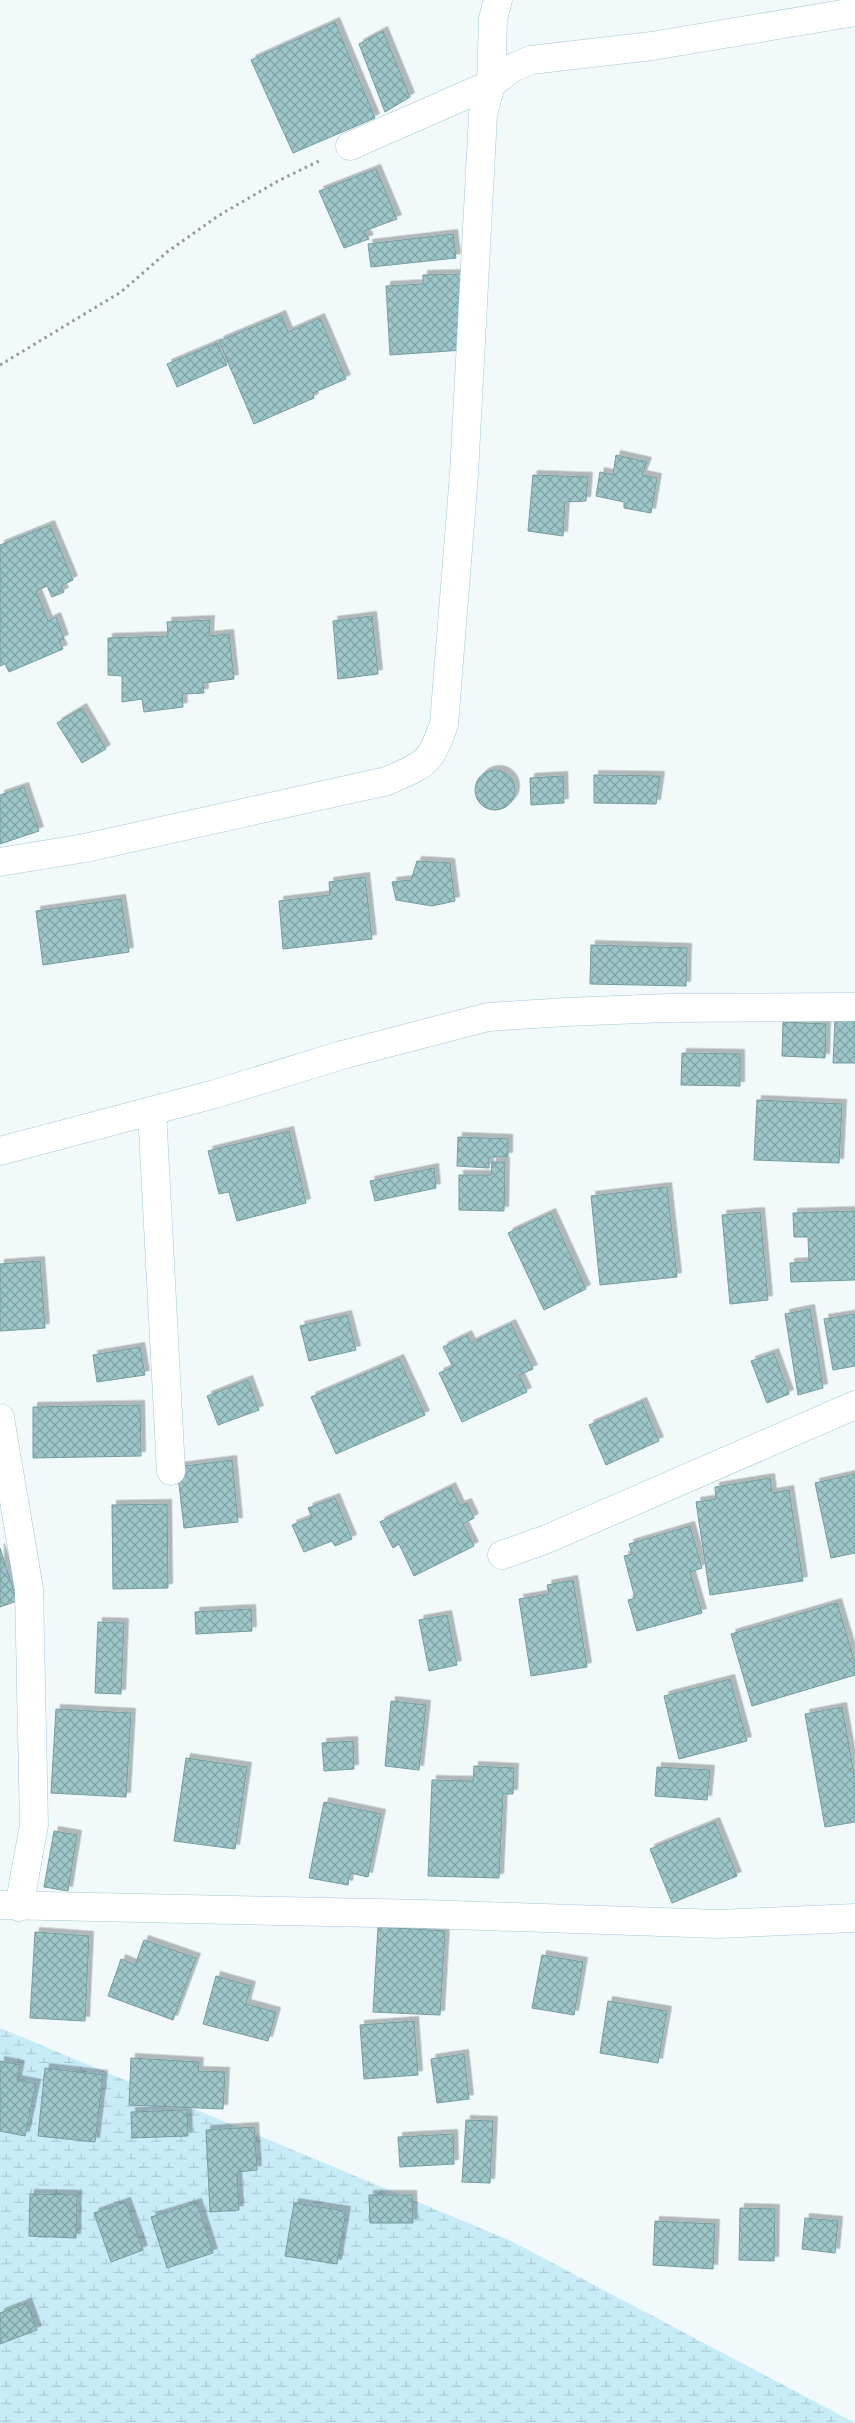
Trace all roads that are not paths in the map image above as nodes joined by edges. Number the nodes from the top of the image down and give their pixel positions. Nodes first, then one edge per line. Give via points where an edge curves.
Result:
1 (498, 0) edge
2 (855, 12) edge
3 (491, 84) junction
4 (350, 146) road end
5 (0, 862) edge
6 (855, 1007) edge
7 (152, 1111) junction
8 (0, 1151) edge
9 (855, 1405) edge
10 (0, 1418) edge
11 (171, 1472) dead end
12 (502, 1555) dead end
13 (9, 1906) edge
14 (855, 1918) edge

1 - 3 street via 493,19
2 - 3 street via 652,46 531,60 512,68
3 - 4 street
3 - 5 street via 483,115 464,474 444,724 435,750 421,766 387,781 85,848
6 - 7 street via 658,1008 488,1018 342,1055
7 - 8 street
7 - 11 street
9 - 12 street
10 - 13 street via 29,1589 34,1825
13 - 14 street via 719,1924

